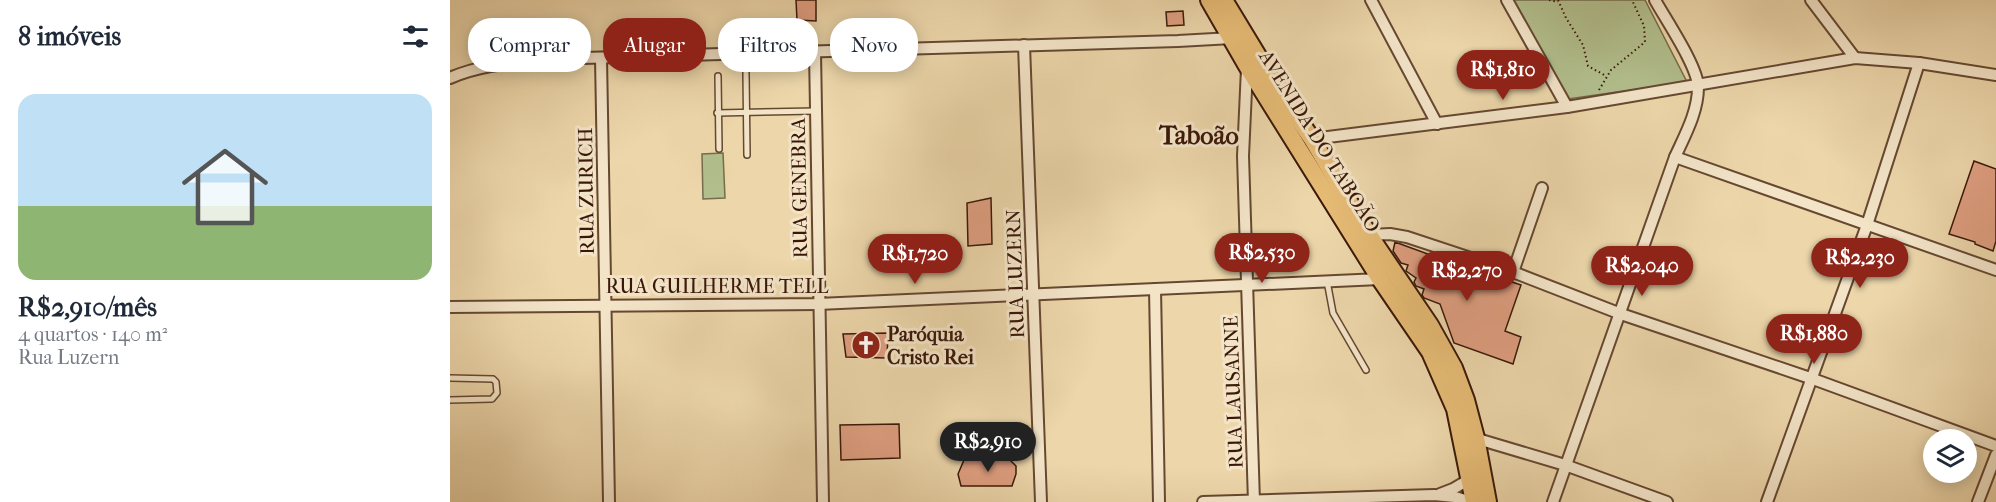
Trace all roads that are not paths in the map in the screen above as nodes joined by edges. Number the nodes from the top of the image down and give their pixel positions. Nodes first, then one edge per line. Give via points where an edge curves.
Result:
1 (1209, 0) edge
2 (1224, 0) edge
3 (1371, 0) edge
4 (1507, 0) edge
5 (1655, 0) edge
6 (1811, 0) edge
7 (1238, 35) junction
8 (1024, 45) junction
9 (818, 52) edge
10 (718, 55) edge
11 (601, 58) junction
12 (1855, 58) junction
13 (1919, 63) junction
14 (1247, 66) junction
15 (815, 72) edge
16 (746, 73) dead end
17 (1996, 75) edge
18 (718, 76) dead end
19 (450, 78) edge
20 (1698, 85) junction
21 (1567, 107) junction
22 (816, 111) junction
23 (717, 113) junction
24 (745, 113) junction
25 (1437, 124) junction
26 (1312, 139) junction
27 (719, 149) dead end
28 (747, 156) dead end
29 (1675, 158) junction
30 (1542, 188) dead end
31 (1867, 225) junction
32 (1369, 235) junction
33 (1996, 270) edge
34 (1513, 272) junction
35 (1380, 279) junction
36 (1327, 281) junction
37 (1248, 285) junction
38 (1155, 289) junction
39 (1033, 294) junction
40 (606, 304) junction
41 (818, 304) junction
42 (450, 307) edge
43 (1621, 314) junction
44 (1366, 370) dead end
45 (450, 378) edge
46 (1812, 379) junction
47 (450, 400) edge
48 (1468, 437) junction
49 (1996, 446) edge
50 (1996, 455) edge
51 (1565, 465) junction
52 (1470, 478) junction
53 (1434, 495) junction
54 (1254, 501) edge
55 (609, 502) edge
56 (823, 502) edge
57 (1041, 502) edge
58 (1159, 502) edge
59 (1203, 502) edge
60 (1473, 502) edge
61 (1488, 502) edge
62 (1553, 502) edge
63 (1667, 502) edge
64 (1767, 502) edge
65 (1978, 502) edge

1 - 7 main road, AVENIDA DO TABOÃO
2 - 7 main road, AVENIDA DO TABOÃO
3 - 25 street
4 - 21 street
5 - 20 street
6 - 12 street
7 - 8 street
7 - 14 main road, AVENIDA DO TABOÃO
7 - 26 main road, AVENIDA DO TABOÃO
8 - 9 street
8 - 39 street, RUA LUZERN
10 - 11 street
11 - 19 street via 549,58 466,71
11 - 40 street, RUA ZURICH
12 - 13 street
12 - 20 street
13 - 17 street
13 - 31 street
14 - 35 main road, AVENIDA DO TABOÃO
14 - 37 street, RUA LAUSANNE via 1243,156
15 - 22 street, RUA GENEBRA
16 - 24 lane
18 - 23 lane
20 - 21 street
20 - 29 street via 1691,124
21 - 25 street
22 - 24 lane
22 - 41 street, RUA GENEBRA
23 - 24 lane
23 - 27 lane
24 - 28 lane
25 - 26 street
26 - 32 main road, AVENIDA DO TABOÃO
29 - 31 street
29 - 43 street
30 - 34 street
31 - 33 street
31 - 46 street
32 - 34 street via 1407,237
32 - 48 main road, AVENIDA DO TABOÃO via 1454,368 1466,400
34 - 43 street
35 - 36 street, RUA GUILHERME TELL
35 - 48 main road, AVENIDA DO TABOÃO via 1430,352
36 - 37 street, RUA GUILHERME TELL
36 - 44 lane via 1332,313
37 - 38 street, RUA GUILHERME TELL
37 - 54 street, RUA LAUSANNE
38 - 39 street, RUA GUILHERME TELL
38 - 58 street
39 - 41 street, RUA GUILHERME TELL
39 - 57 street, RUA LUZERN
40 - 41 street, RUA GUILHERME TELL
40 - 42 street, RUA GUILHERME TELL
40 - 55 street, RUA ZURICH
41 - 56 street, RUA GENEBRA
43 - 46 street
43 - 51 street
45 - 47 lane via 494,379 497,393 492,399
46 - 49 street
46 - 64 street
48 - 51 street
48 - 52 main road, AVENIDA DO TABOÃO
48 - 61 main road, AVENIDA DO TABOÃO
50 - 65 street
51 - 62 street
51 - 63 street
52 - 53 street
52 - 60 main road, AVENIDA DO TABOÃO
53 - 54 street
53 - 60 street
54 - 59 street

